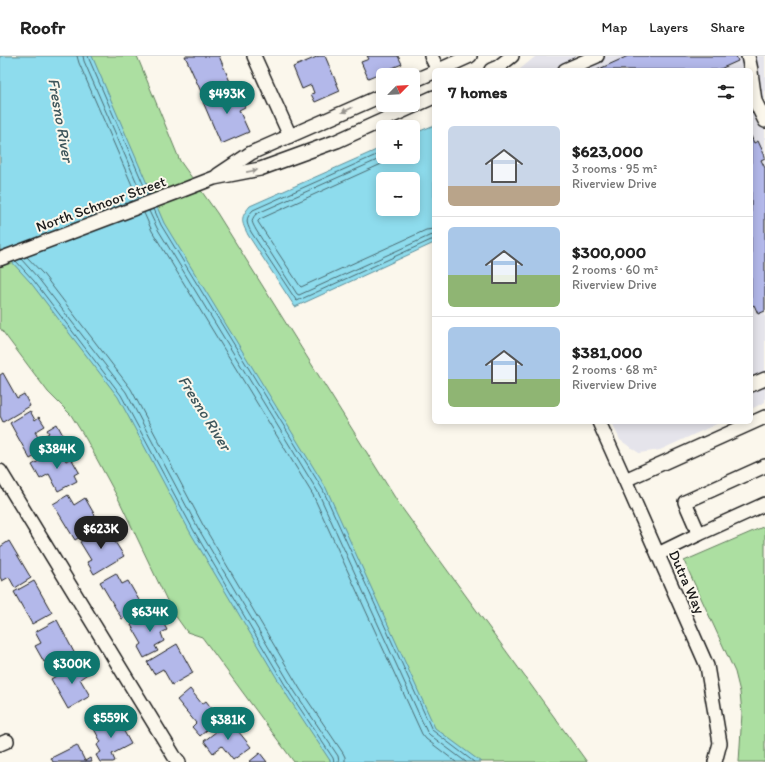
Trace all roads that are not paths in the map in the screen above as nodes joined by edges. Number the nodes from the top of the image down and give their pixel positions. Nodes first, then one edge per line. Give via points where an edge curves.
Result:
1 (254, 56) edge
2 (431, 56) edge
3 (470, 56) edge
4 (512, 56) edge
5 (597, 56) edge
6 (748, 56) edge
7 (437, 68) edge
8 (443, 68) edge
9 (496, 68) edge
10 (570, 68) edge
11 (750, 68) edge
12 (432, 73) edge
13 (420, 78) edge
14 (753, 86) edge
15 (376, 97) edge
16 (432, 98) edge
17 (765, 121) edge
18 (290, 136) junction
19 (214, 178) junction
20 (0, 259) edge
21 (765, 379) edge
22 (753, 384) edge
23 (765, 417) edge
24 (753, 422) edge
25 (600, 424) edge
26 (749, 424) edge
27 (765, 466) edge
28 (0, 471) edge
29 (625, 480) junction
30 (765, 504) edge
31 (699, 534) junction
32 (658, 554) junction
33 (172, 760) edge
34 (715, 762) edge

1 - 18 street
2 - 7 street
3 - 8 street
4 - 9 street
5 - 10 street
6 - 11 street
12 - 13 street
14 - 17 street via 755,101
15 -> 18 street, North Schnoor Street
19 -> 16 street, North Schnoor Street via 260,169 337,141
18 - 19 street, North Schnoor Street via 251,153
19 - 20 street, North Schnoor Street
21 - 22 street
23 - 24 street
25 - 29 street, Dutra Way
26 - 29 street
27 - 31 street via 685,502
28 - 33 street
29 - 32 street, Dutra Way
30 - 31 street
31 - 32 street
32 - 34 street, Dutra Way via 707,666 720,743

